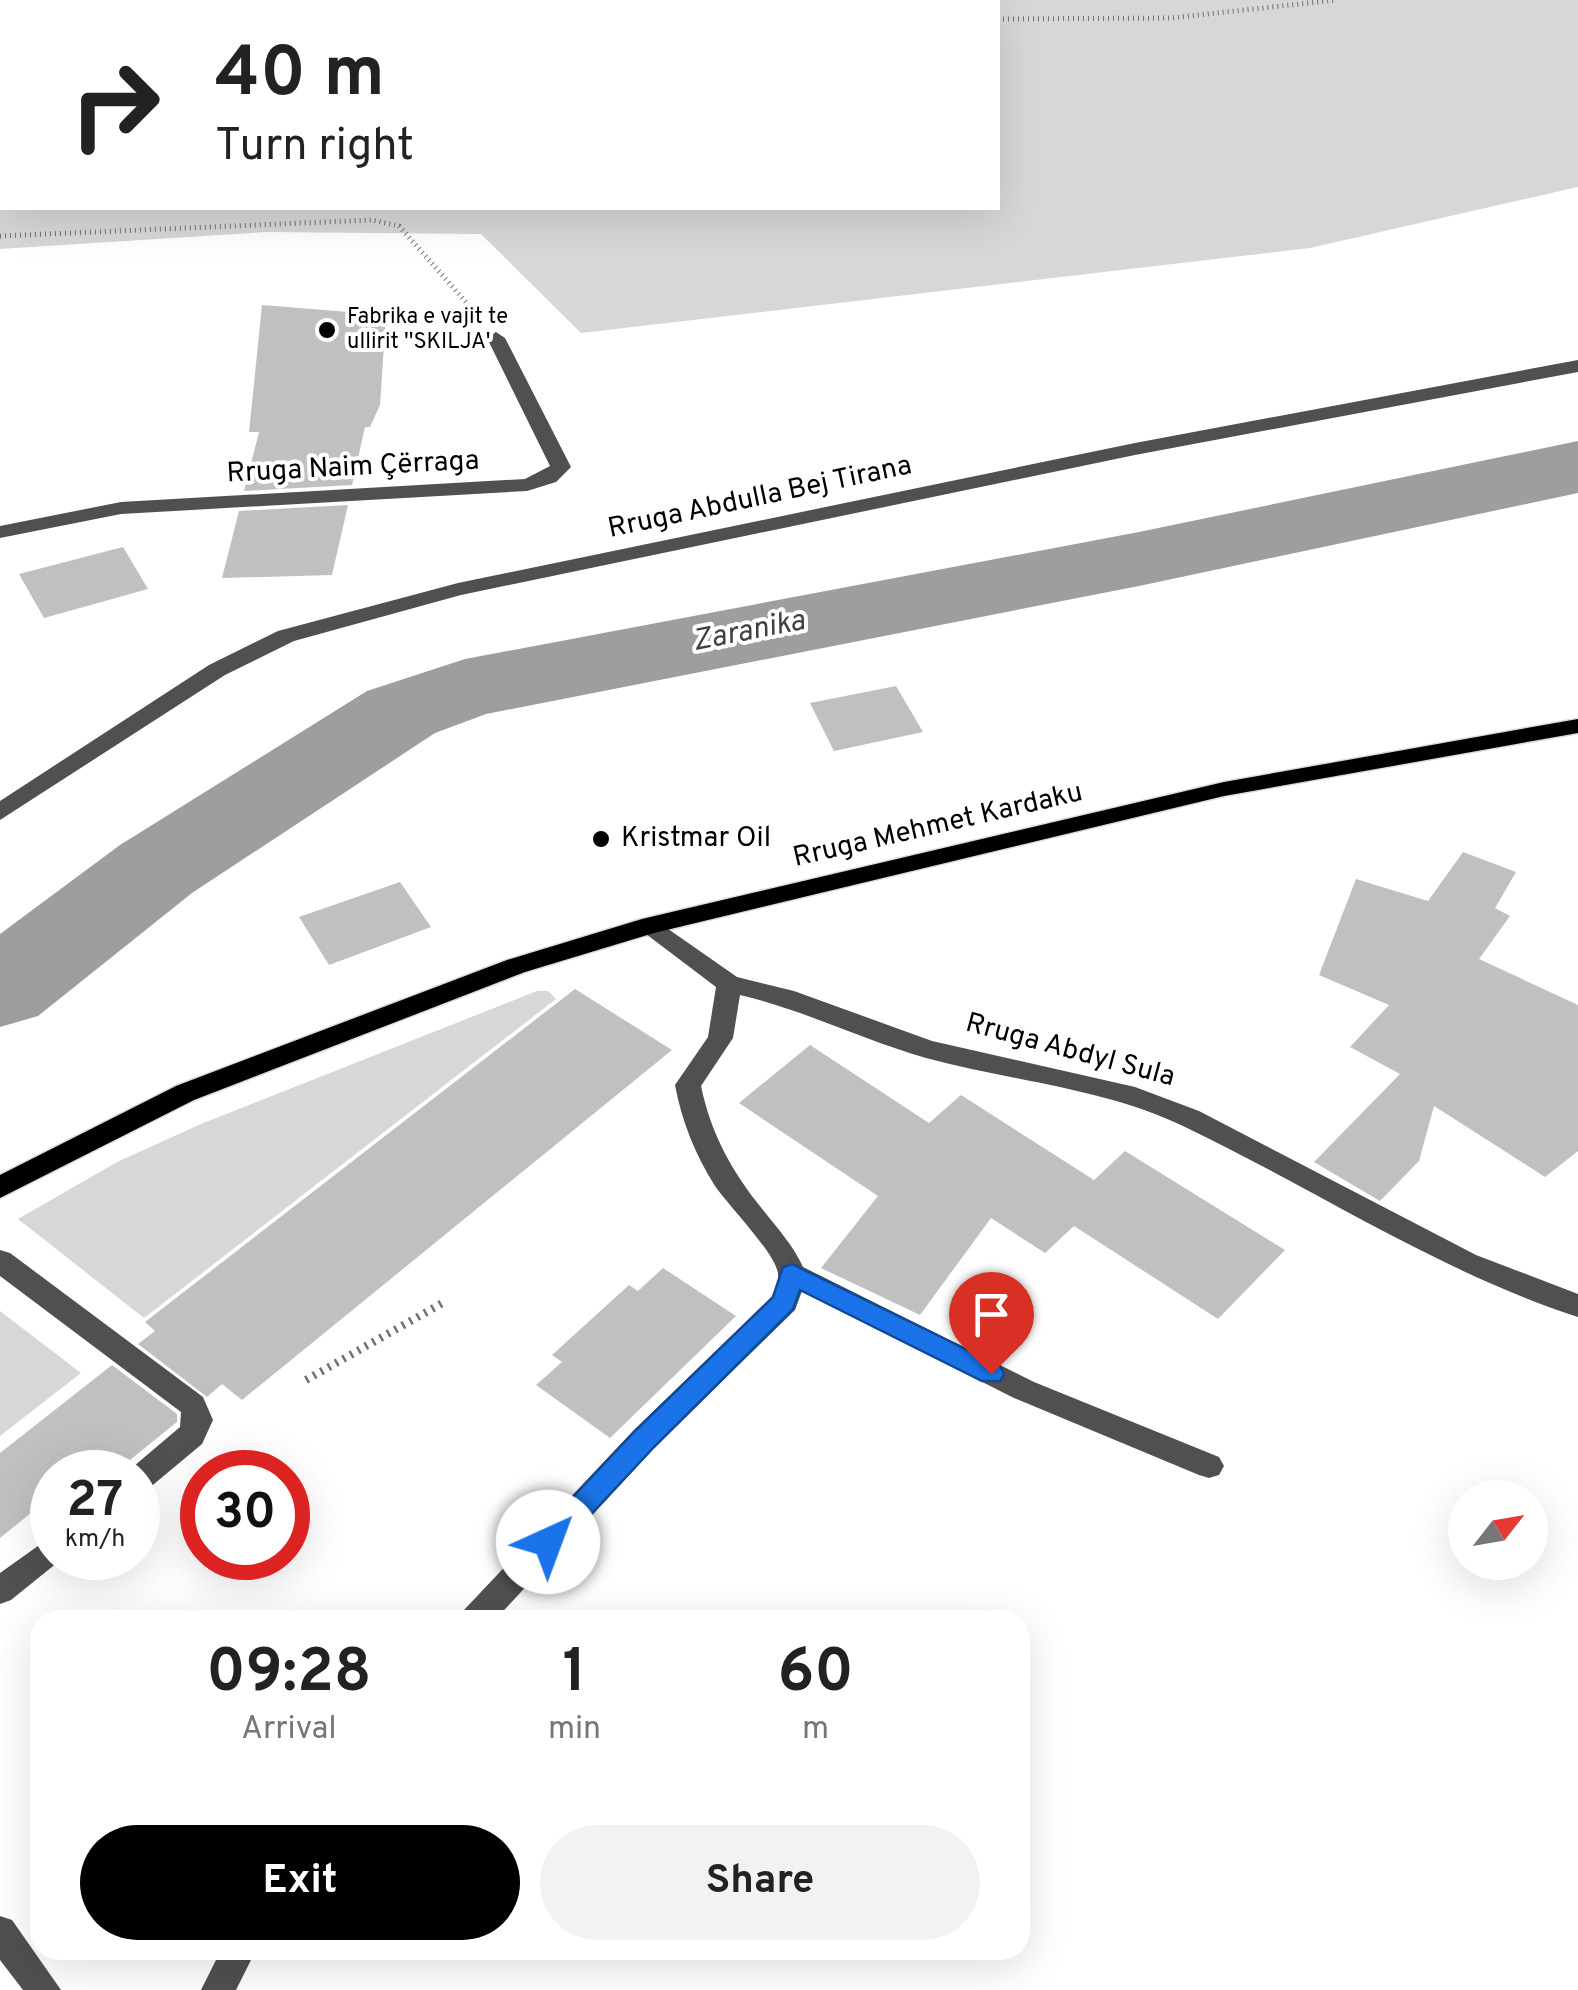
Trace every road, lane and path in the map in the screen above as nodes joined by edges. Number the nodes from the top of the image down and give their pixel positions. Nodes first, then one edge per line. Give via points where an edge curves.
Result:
1 (1336, 0) edge
2 (1000, 19) edge
3 (0, 236) edge
4 (496, 338) joint
5 (1578, 366) edge
6 (0, 532) edge
7 (1578, 726) edge
8 (0, 812) edge
9 (651, 925) junction
10 (729, 984) junction
11 (0, 1188) edge
12 (0, 1261) edge
13 (792, 1274) junction
14 (446, 1301) dead end
15 (1578, 1306) edge
16 (306, 1380) dead end
17 (160, 1462) edge
18 (1210, 1466) dead end
19 (30, 1567) edge
20 (0, 1591) edge
21 (484, 1610) edge
22 (0, 1932) edge
23 (234, 1960) edge
24 (44, 1990) edge
25 (218, 1990) edge

1 - 2 path via 1172,18
3 - 4 path via 372,220 399,226
4 - 6 street, Rruga Naim Çërraga via 561,466 549,478 487,490 121,508
5 - 8 street, Rruga Abdulla Bej Tirana via 1135,448 584,563 286,636 217,670
7 - 9 main road, Rruga Mehmet Kardaku via 1224,789
9 - 10 street, Rruga Abdyl Sula
9 - 11 main road, Rruga Mehmet Kardaku via 516,966 185,1094
10 - 13 street via 720,1038 688,1084 692,1119 704,1148
10 - 15 street, Rruga Abdyl Sula via 785,997 928,1049 1154,1104 1451,1256
12 - 17 street via 193,1404 198,1420 192,1435
13 - 18 street via 1024,1390
13 - 21 street via 784,1302
14 - 16 path
19 - 20 street
22 - 24 street
23 - 25 street

